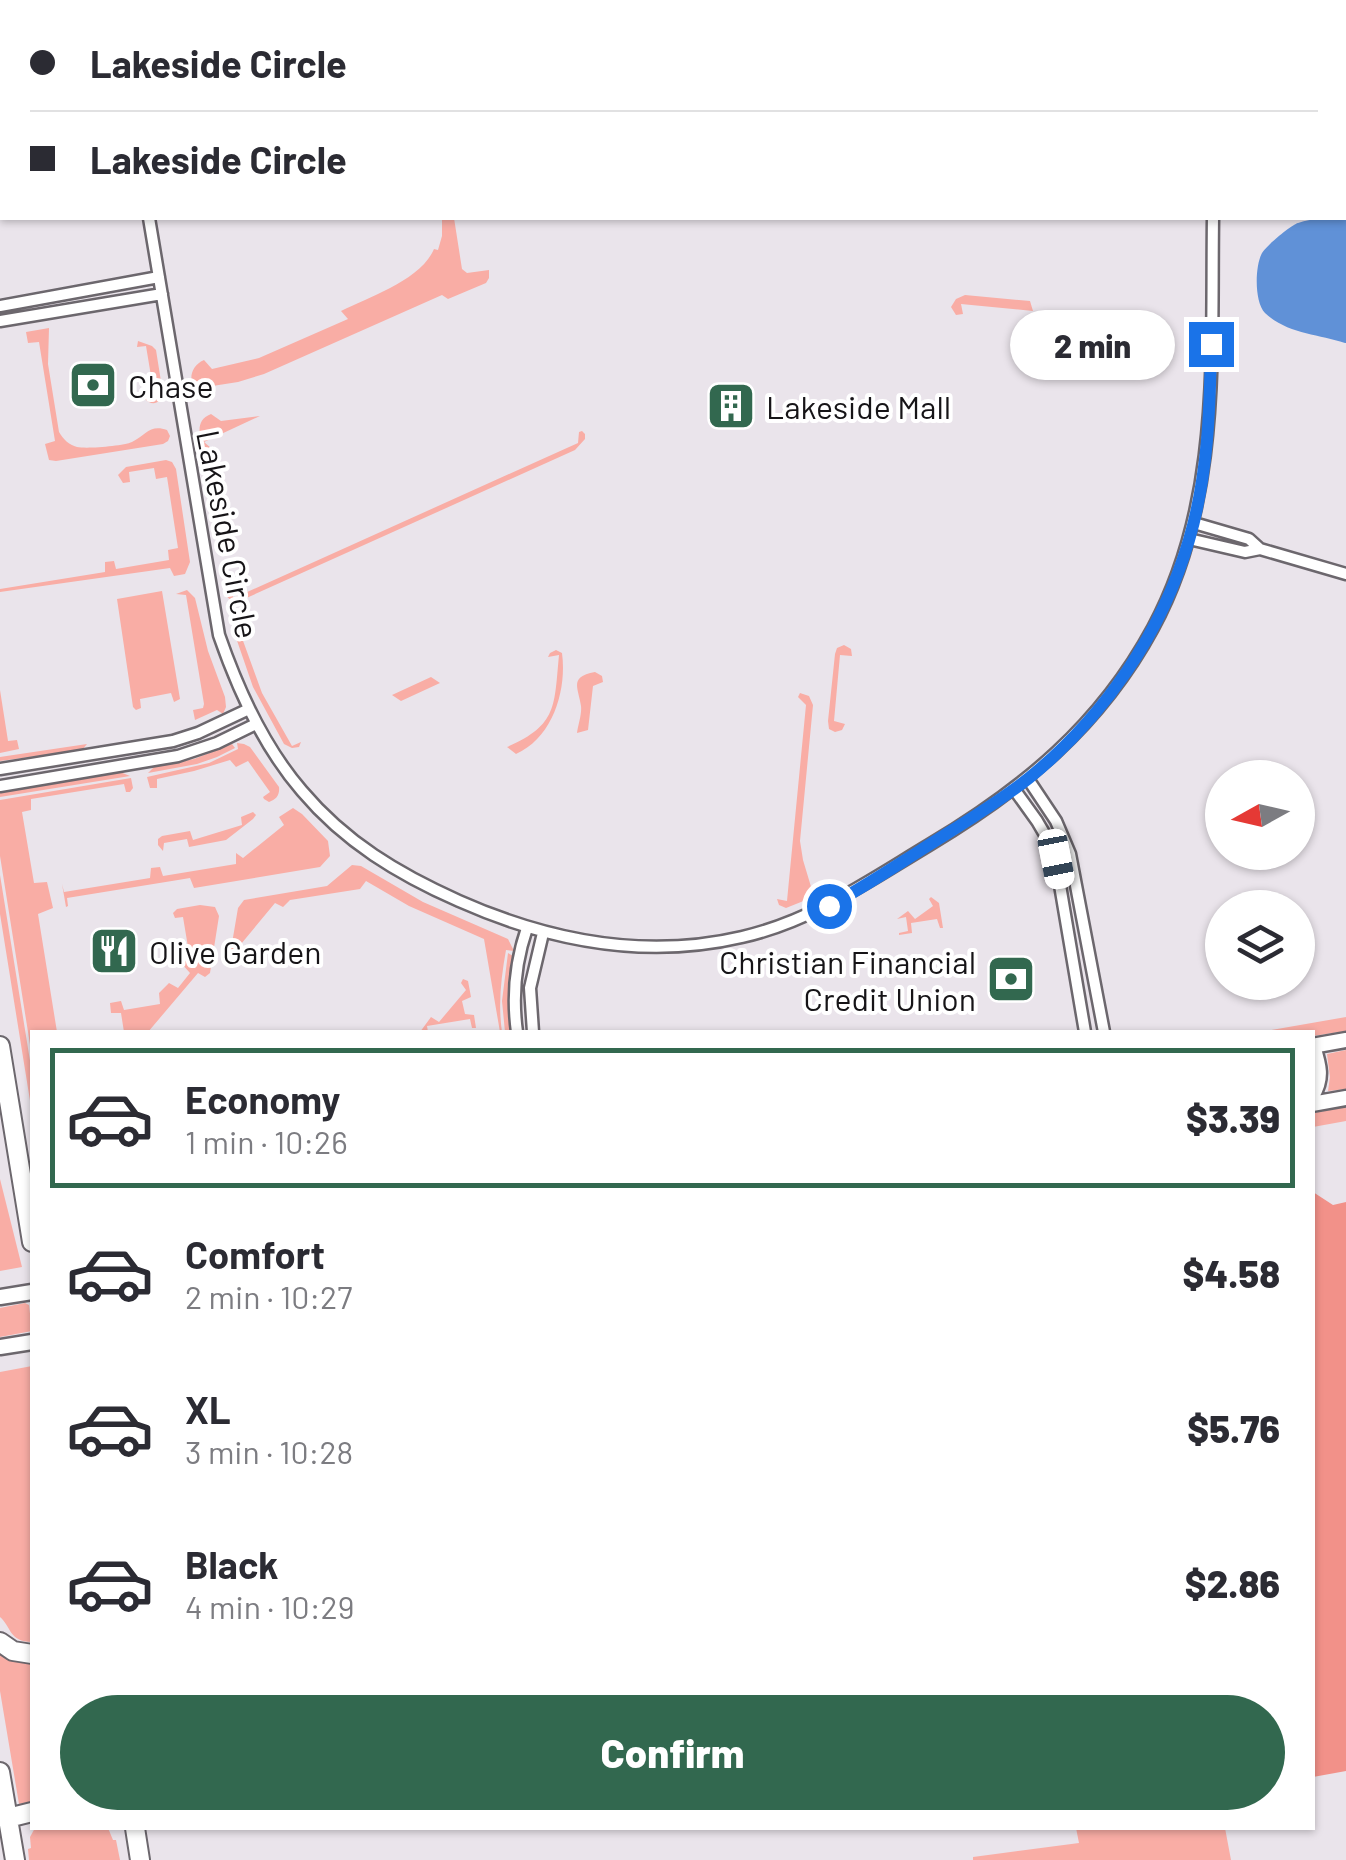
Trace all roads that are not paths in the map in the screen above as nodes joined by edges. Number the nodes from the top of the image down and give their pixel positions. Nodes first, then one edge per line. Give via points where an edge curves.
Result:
1 (149, 220) edge
2 (1214, 220) edge
3 (159, 277) junction
4 (162, 294) junction
5 (0, 306) edge
6 (0, 321) edge
7 (1194, 522) junction
8 (1190, 540) junction
9 (1260, 550) junction
10 (1346, 574) edge
11 (248, 709) junction
12 (256, 724) junction
13 (0, 768) edge
14 (1028, 779) junction
15 (0, 786) edge
16 (1014, 789) junction
17 (527, 928) junction
18 (543, 933) junction
19 (518, 1030) edge
20 (533, 1030) edge
21 (1086, 1030) edge
22 (1104, 1030) edge
23 (1346, 1040) edge
24 (0, 1046) edge
25 (1315, 1046) edge
26 (1315, 1054) edge
27 (1315, 1090) edge
28 (1346, 1098) edge
29 (1315, 1103) edge
30 (30, 1230) edge
31 (30, 1292) edge
32 (0, 1297) edge
33 (30, 1342) edge
34 (0, 1347) edge
35 (0, 1642) edge
36 (30, 1654) edge
37 (0, 1772) edge
38 (30, 1812) edge
39 (8, 1818) junction
40 (133, 1830) edge
41 (16, 1860) edge
42 (140, 1860) edge

1 - 3 street, Lakeside Circle
2 - 7 street, Lakeside Circle via 1208,438
3 - 4 street, Lakeside Circle
3 - 5 street
4 - 6 street
4 - 11 street, Lakeside Circle via 217,625
7 - 8 street, Lakeside Circle
7 - 9 street via 1248,539
8 - 9 street
8 - 14 street, Lakeside Circle via 1138,655 1077,734
9 - 10 street
11 - 12 street, Lakeside Circle
11 - 13 street via 173,741
12 - 15 street via 178,756
12 - 17 street, Lakeside Circle via 300,789 354,842 412,880
14 - 16 street, Lakeside Circle
14 - 22 street via 1070,854
16 - 18 street, Lakeside Circle via 837,902 763,932 654,948
16 - 21 street via 1056,859
17 - 18 street, Lakeside Circle
17 - 19 street via 516,972
18 - 20 street via 530,988
23 - 25 main road
24 - 30 highway
26 - 27 main road via 1320,1081
28 - 29 main road
31 - 32 main road
33 - 34 main road
35 - 36 highway
37 - 39 highway
38 - 39 highway
39 - 41 highway
40 - 42 highway

